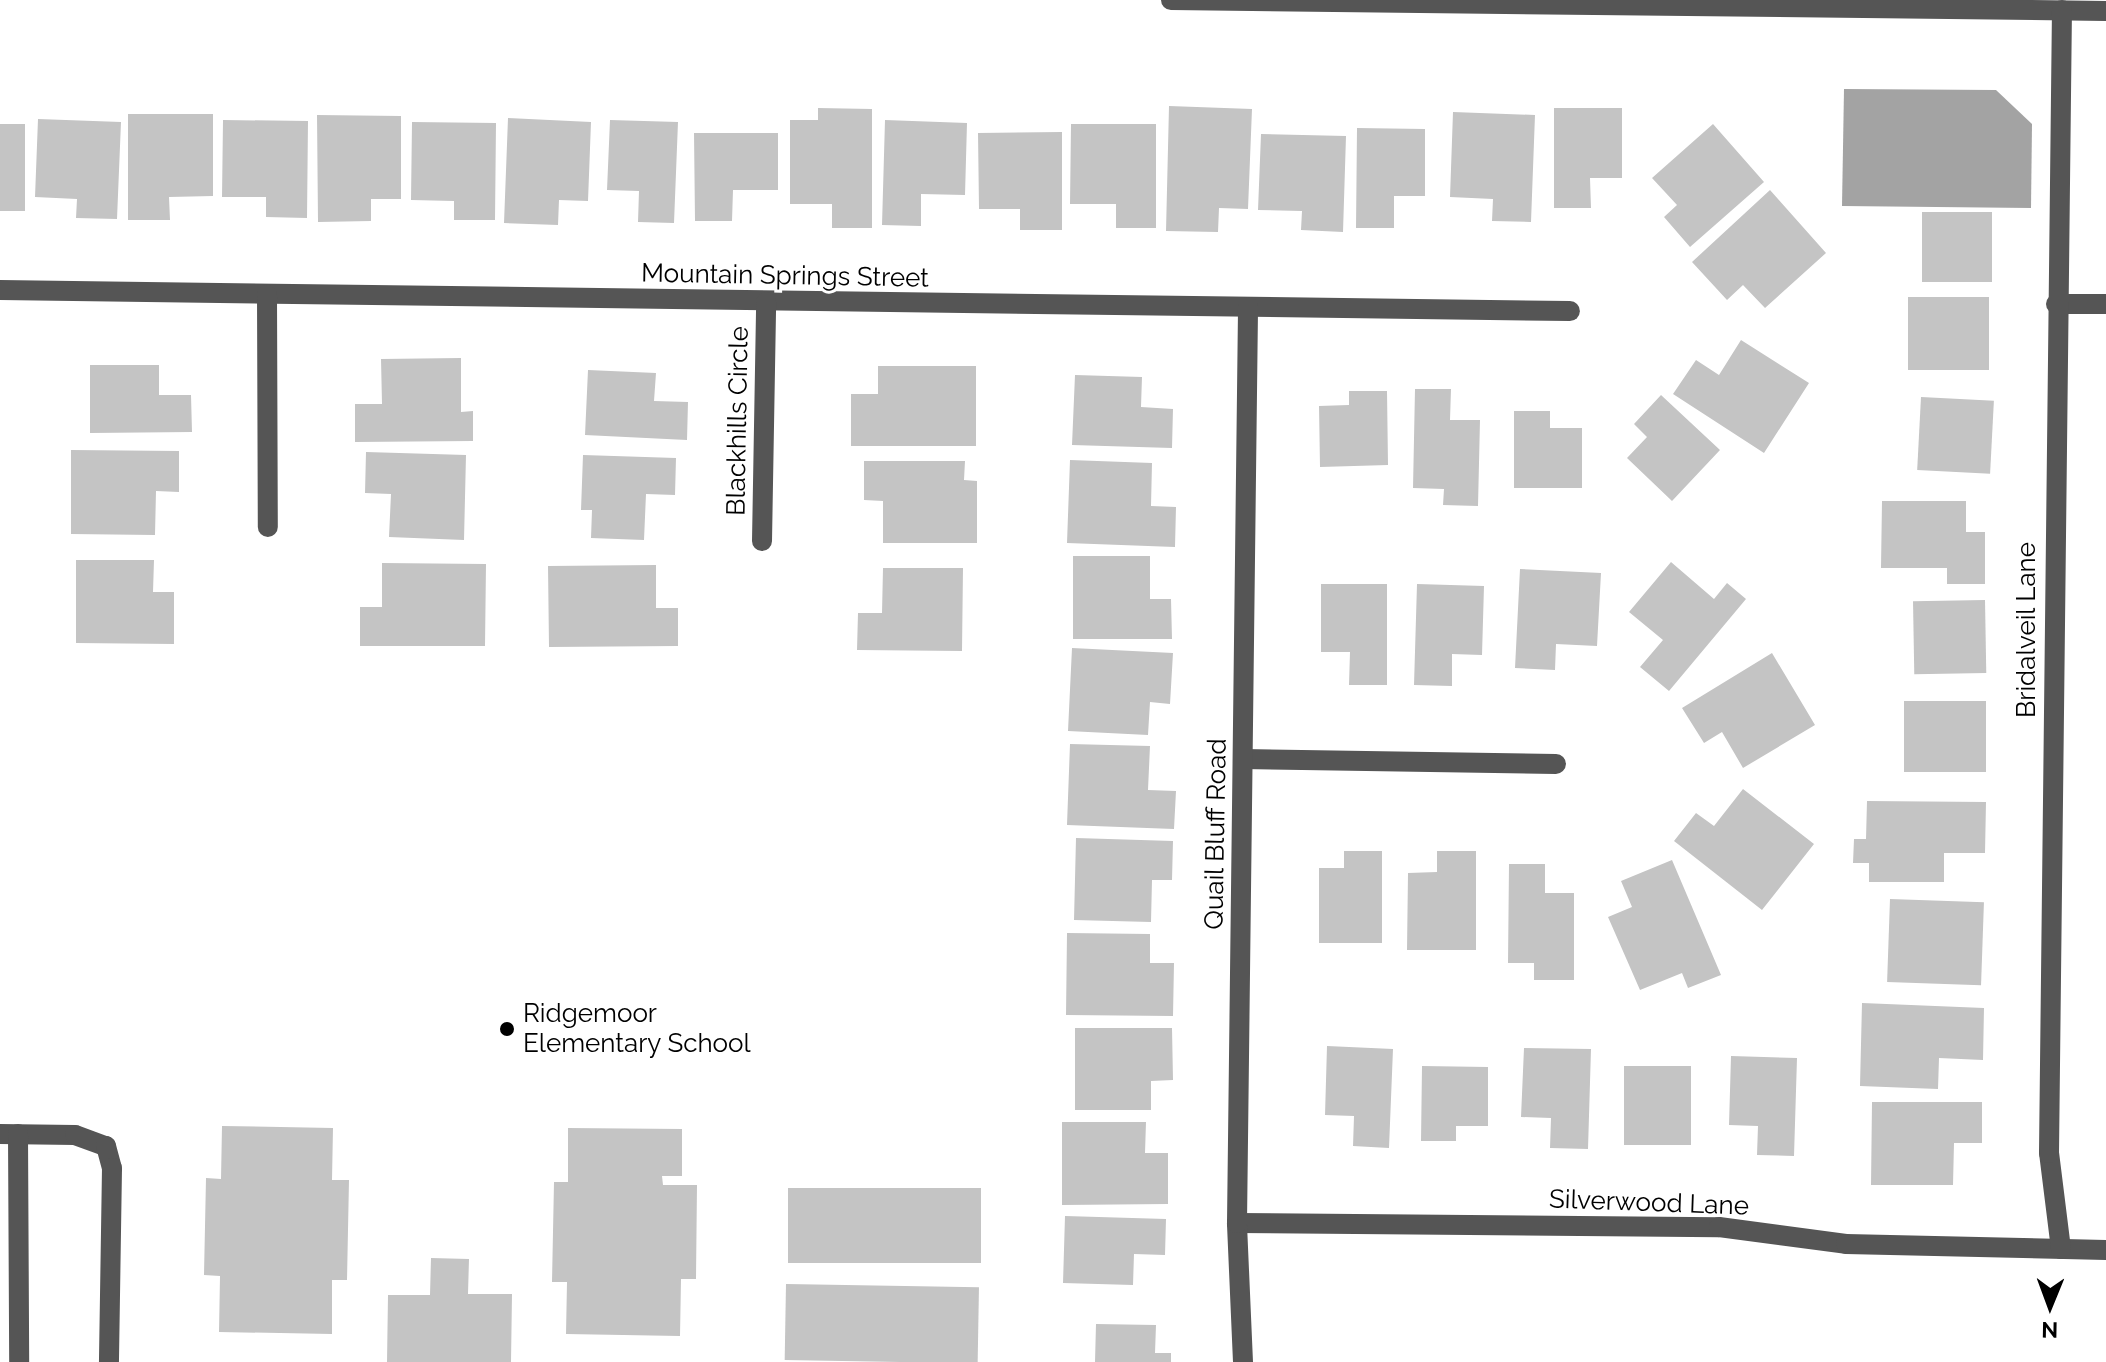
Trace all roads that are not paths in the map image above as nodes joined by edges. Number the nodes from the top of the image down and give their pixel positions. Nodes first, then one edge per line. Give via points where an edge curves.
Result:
1 (1171, 0) edge
2 (2062, 10) junction
3 (2106, 11) edge
4 (0, 290) edge
5 (267, 295) junction
6 (766, 302) junction
7 (2056, 304) junction
8 (2106, 304) edge
9 (1248, 307) junction
10 (1570, 311) dead end
11 (268, 527) dead end
12 (762, 541) dead end
13 (1243, 759) junction
14 (1556, 764) dead end
15 (9, 1134) edge
16 (1237, 1223) junction
17 (2061, 1249) junction
18 (2106, 1250) edge
19 (19, 1362) edge
20 (109, 1362) edge
21 (1243, 1362) edge

1 - 2 street
2 - 3 street
2 - 7 street, Bridalveil Lane
4 - 5 street, Mountain Springs Street
5 - 6 street, Mountain Springs Street
5 - 11 street
6 - 9 street, Mountain Springs Street
6 - 12 street, Blackhills Circle
7 - 8 street
7 - 17 street, Bridalveil Lane via 2049,1153
9 - 10 street, Mountain Springs Street
9 - 13 street, Quail Bluff Road
13 - 14 street
13 - 16 street, Quail Bluff Road
15 - 19 street
15 - 20 street via 75,1135 106,1146 112,1168
16 - 17 street, Silverwood Lane via 1719,1227 1846,1244
16 - 21 street, Quail Bluff Road
17 - 18 street, Silverwood Lane

